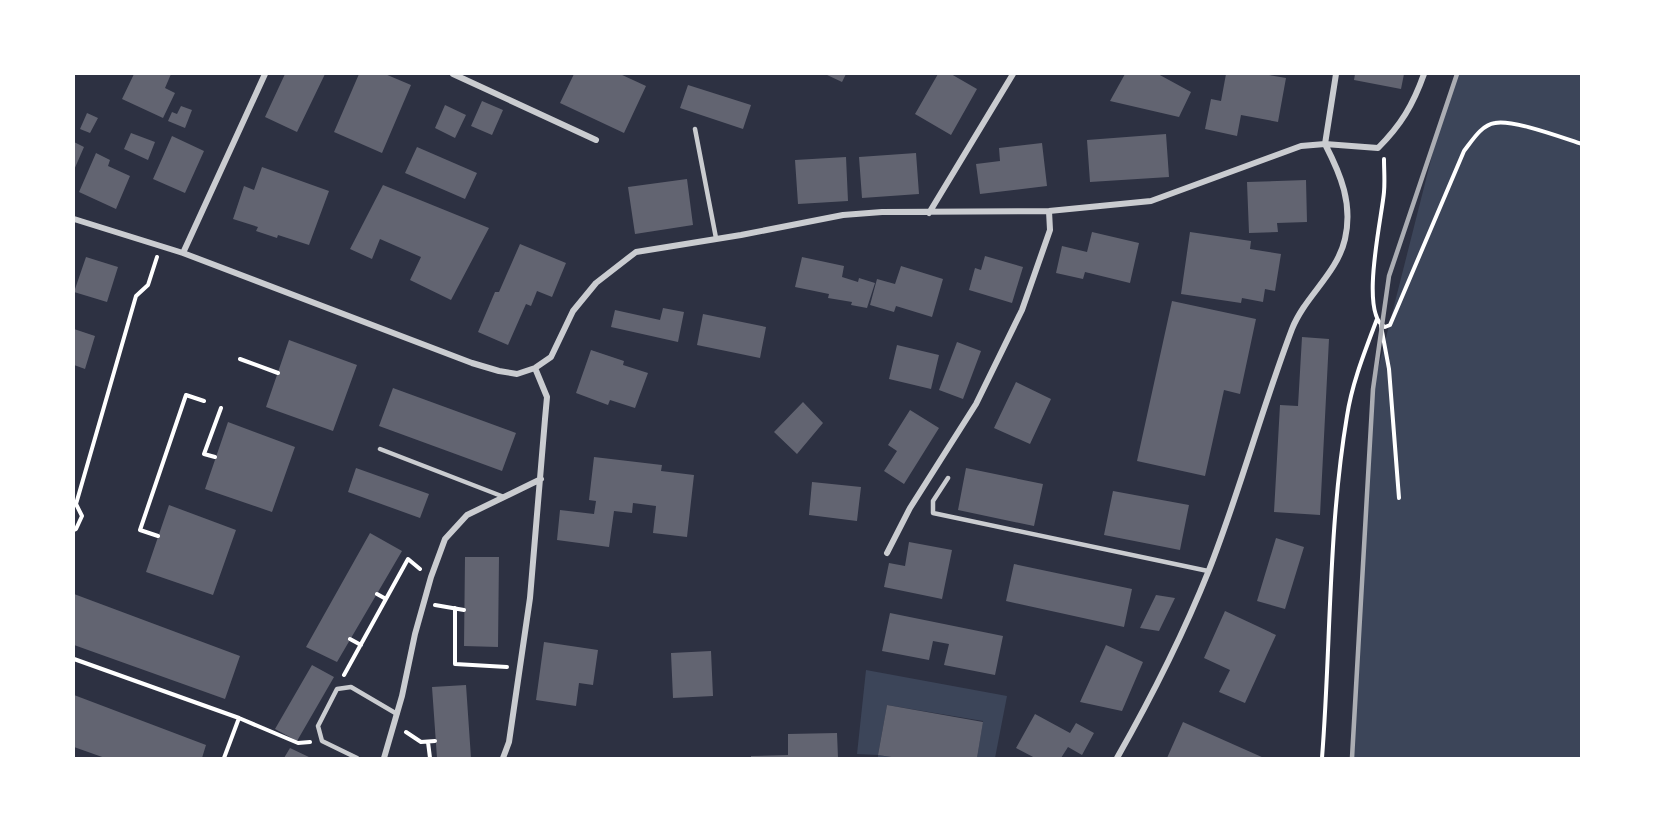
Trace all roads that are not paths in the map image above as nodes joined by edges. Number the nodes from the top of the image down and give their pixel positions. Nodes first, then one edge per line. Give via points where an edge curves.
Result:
1 (266, 74) edge
2 (453, 74) edge
3 (1013, 74) edge
4 (1336, 74) edge
5 (1424, 74) edge
6 (695, 129) dead end
7 (596, 140) dead end
8 (1325, 144) junction
9 (1049, 211) junction
10 (929, 213) junction
11 (74, 219) edge
12 (716, 238) junction
13 (183, 253) junction
14 (535, 368) junction
15 (380, 449) dead end
16 (541, 478) junction
17 (948, 478) dead end
18 (504, 496) junction
19 (887, 553) dead end
20 (1208, 571) junction
21 (397, 714) junction
22 (357, 759) edge
23 (384, 759) edge
24 (503, 759) edge
25 (1117, 759) edge

1 - 13 street
2 - 7 street
3 - 10 street
4 - 8 street
5 - 8 street via 1397,129 1378,148
6 - 12 lane
8 - 9 street via 1301,146 1151,201
8 - 20 street via 1346,192 1345,239 1338,260 1298,316
9 - 10 street
9 - 19 street via 1050,231 1022,310 976,404 910,508
10 - 12 street via 843,216
11 - 13 street
12 - 14 street via 636,252 596,283 573,311 551,357
13 - 14 street via 472,363 518,374
14 - 16 street via 547,397
15 - 18 lane
16 - 18 street
16 - 24 street via 530,598
17 - 20 lane via 933,501 933,513
18 - 21 street via 467,515 445,539 431,577
20 - 25 street via 1169,660
21 - 22 lane via 351,687 337,689 318,726 322,741
21 - 23 street

